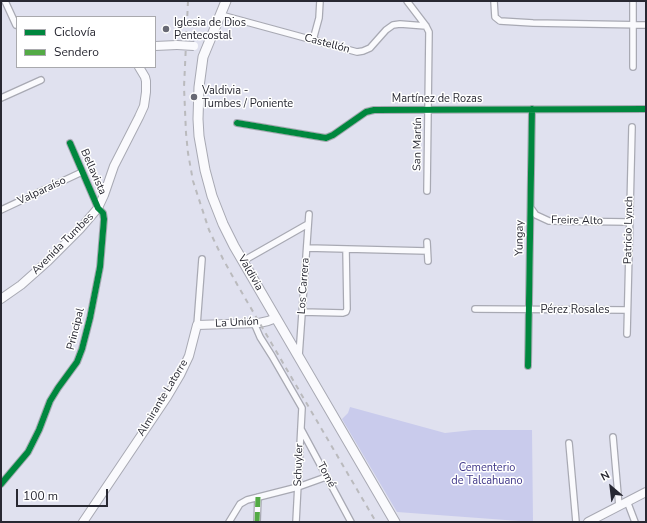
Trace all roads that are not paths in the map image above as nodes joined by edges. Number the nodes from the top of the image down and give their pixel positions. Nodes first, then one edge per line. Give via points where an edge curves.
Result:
1 (6, 1) edge
2 (226, 1) edge
3 (320, 1) edge
4 (407, 1) edge
5 (494, 1) edge
6 (633, 1) edge
7 (221, 15) junction
8 (16, 25) edge
9 (633, 25) junction
10 (646, 25) edge
11 (426, 26) junction
12 (313, 40) junction
13 (156, 46) edge
14 (208, 47) junction
15 (633, 66) dead end
16 (140, 68) edge
17 (41, 80) dead end
18 (1, 98) edge
19 (428, 109) junction
20 (532, 109) junction
21 (646, 109) edge
22 (237, 123) dead end
23 (632, 127) dead end
24 (70, 143) dead end
25 (82, 172) junction
26 (427, 191) dead end
27 (531, 207) junction
28 (98, 208) junction
29 (1, 210) edge
30 (309, 214) dead end
31 (629, 222) junction
32 (308, 224) junction
33 (427, 242) dead end
34 (307, 248) junction
35 (346, 249) junction
36 (427, 251) junction
37 (202, 259) dead end
38 (243, 261) junction
39 (428, 261) dead end
40 (1, 299) edge
41 (475, 309) dead end
42 (529, 309) junction
43 (627, 310) junction
44 (302, 312) junction
45 (276, 318) junction
46 (254, 323) junction
47 (197, 325) junction
48 (627, 334) dead end
49 (299, 358) junction
50 (528, 366) dead end
51 (301, 429) junction
52 (614, 437) dead end
53 (569, 443) dead end
54 (326, 477) junction
55 (1, 484) edge
56 (298, 487) junction
57 (646, 492) edge
58 (258, 497) junction
59 (628, 501) junction
60 (619, 506) junction
61 (83, 522) edge
62 (229, 522) edge
63 (256, 522) edge
64 (296, 522) edge
65 (350, 522) edge
66 (395, 522) edge
67 (576, 522) edge
68 (588, 522) edge
69 (635, 522) edge

1 - 8 street
2 - 7 main road, Valdivia
3 - 12 street
4 - 11 street, San Martín
5 - 9 street via 494,15 500,21
6 - 9 street
7 - 12 street, Castellón
7 - 14 main road, Valdivia
9 - 10 street
9 - 15 street
11 - 12 street, Castellón via 393,25 370,48 360,52
11 - 19 street, San Martín via 429,34
13 - 14 main road, bridge
14 - 38 main road, Valdivia via 202,65 198,111 202,155 216,206
16 - 28 main road, Avenida Tumbes via 146,81 144,106 114,166
17 - 18 street
19 - 20 street, Martínez de Rozas
19 - 22 street, Martínez de Rozas via 369,111 326,138
19 - 26 street, San Martín
20 - 21 street, Martínez de Rozas
20 - 27 street, Yungay
23 - 31 street, Patricio Lynch
24 - 25 street, Bellavista
25 - 28 street, Bellavista
25 - 29 street, Valparaíso
27 - 31 street, Freire Alto via 536,215 549,222
27 - 42 street, Yungay
28 - 40 main road, Avenida Tumbes via 48,261
28 - 55 street, Principal via 104,219 102,247 90,318 81,353 50,401 28,452
30 - 32 street, Los Carrera
31 - 43 street, Patricio Lynch
32 - 34 street, Los Carrera
32 - 38 street
33 - 36 street
34 - 35 street
34 - 44 street, Los Carrera
35 - 36 street
35 - 44 street via 346,312
36 - 39 street
37 - 47 street, Almirante Latorre
38 - 45 main road, Valdivia
41 - 42 street, Pérez Rosales
42 - 43 street, Pérez Rosales
42 - 50 street, Yungay
43 - 48 street, Patricio Lynch
44 - 49 street, Los Carrera
45 - 46 main road, La Unión
45 - 49 main road, Valdivia
46 - 47 main road, La Unión
46 - 51 street, Schuyler via 302,408
47 - 61 main road, Almirante Latorre via 189,356 180,375
49 - 66 main road, Valdivia
51 - 54 street, Tomé
51 - 56 street, Schuyler
52 - 60 street
53 - 67 street
54 - 56 street
54 - 65 street, Tomé
56 - 58 street
56 - 64 street, Schuyler
57 - 59 main road
58 - 62 street via 240,504
58 - 63 street
59 - 60 main road
59 - 69 street
60 - 68 main road

